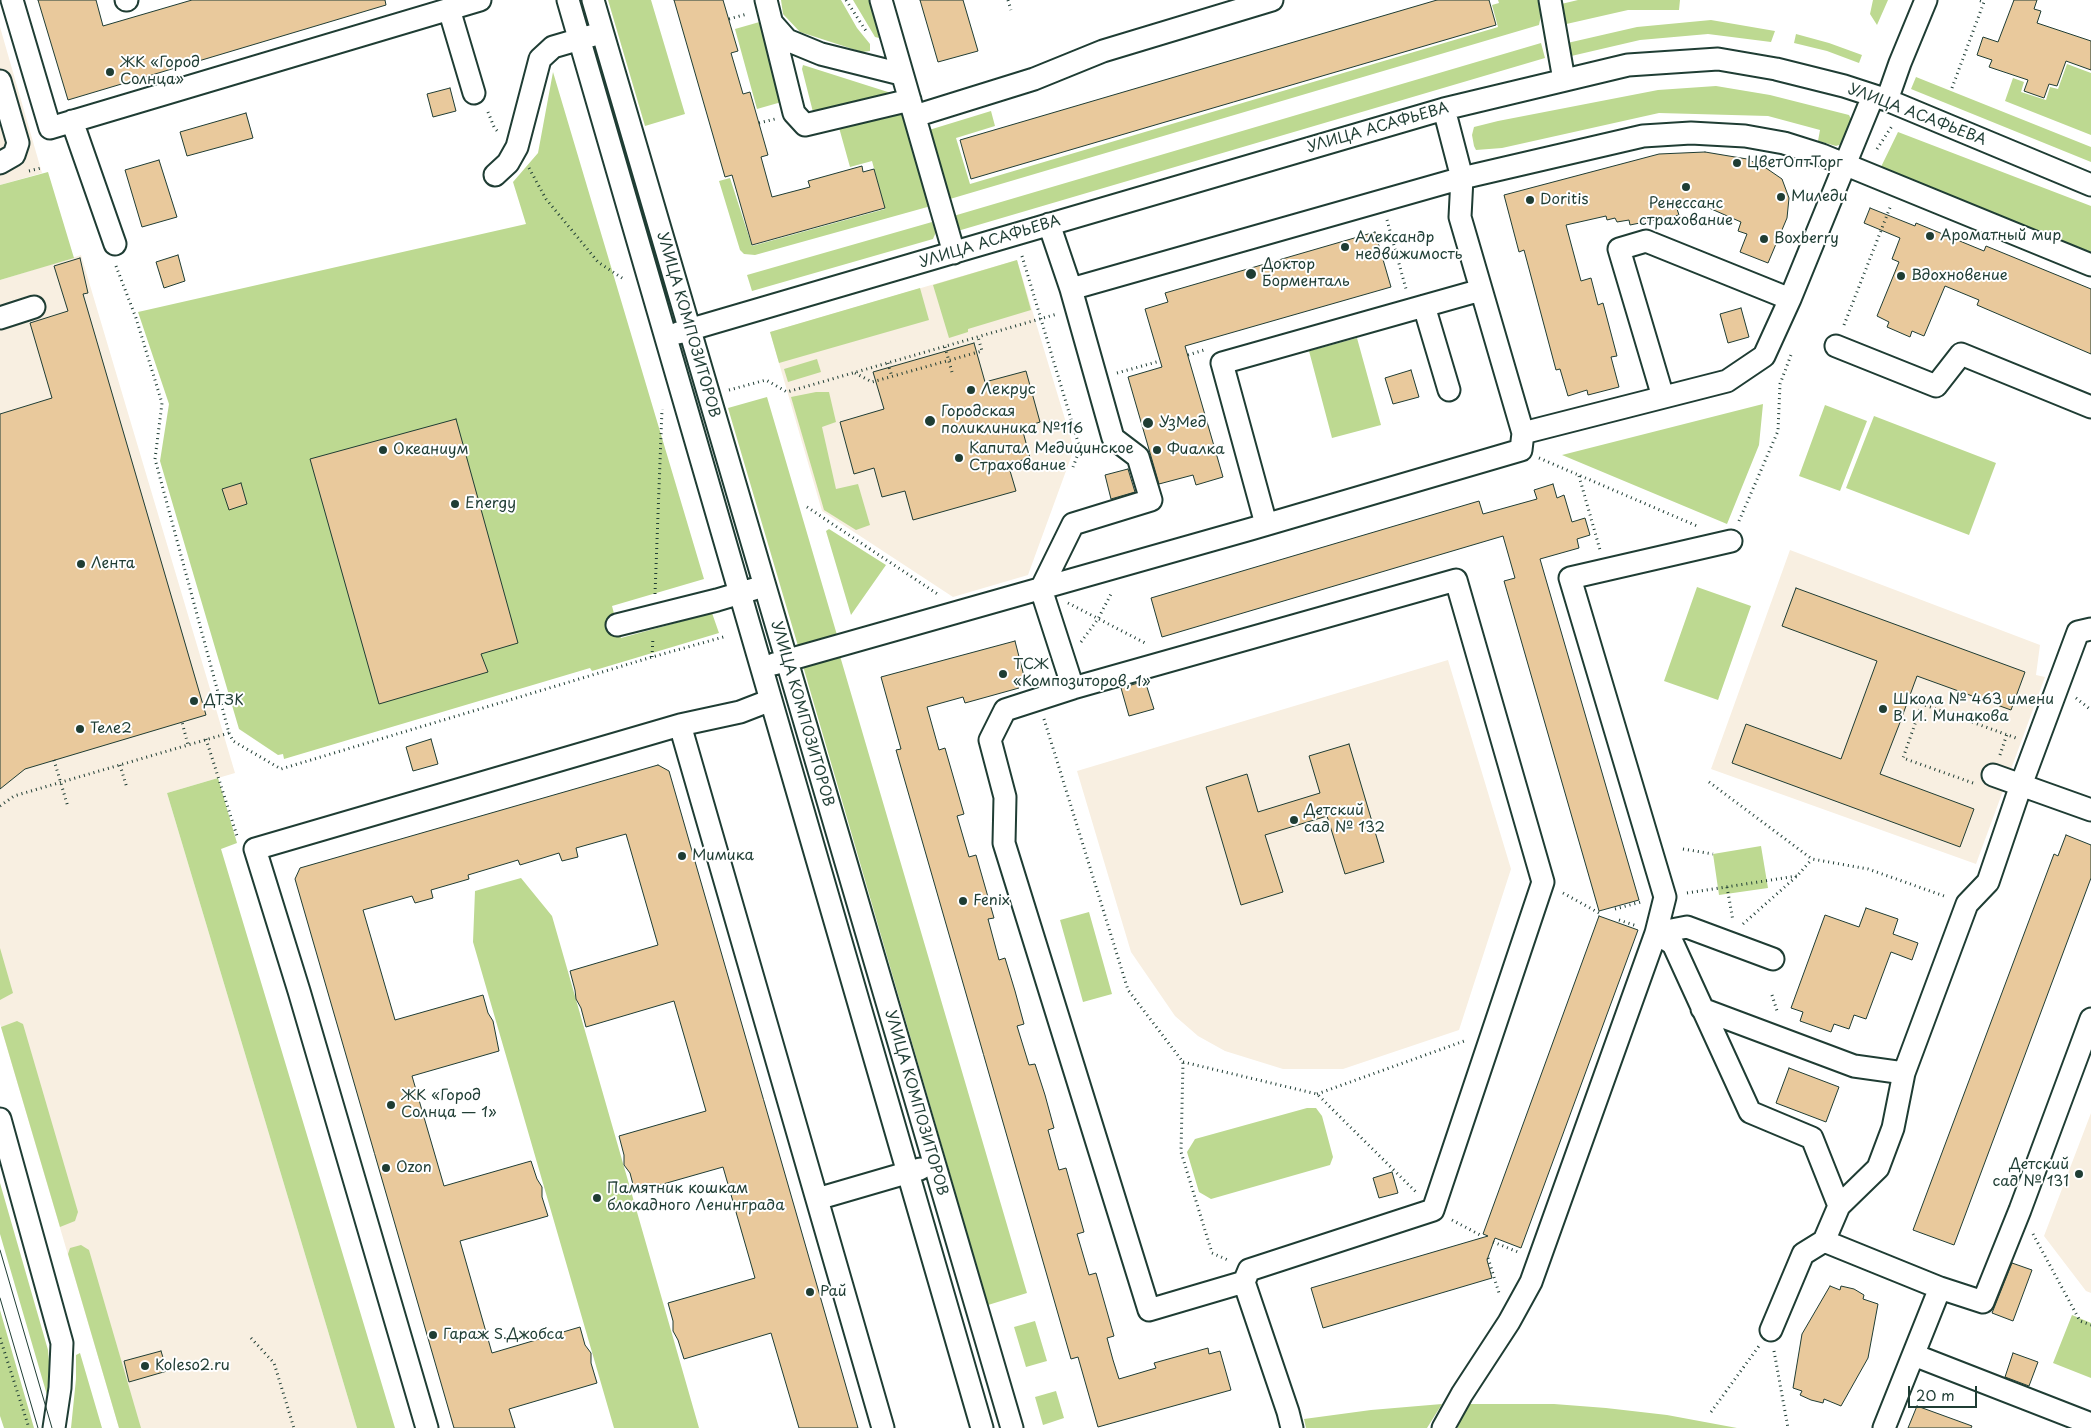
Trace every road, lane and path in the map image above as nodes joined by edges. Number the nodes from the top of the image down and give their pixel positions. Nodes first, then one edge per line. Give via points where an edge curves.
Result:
1 (568, 0) edge
2 (593, 0) edge
3 (766, 0) edge
4 (881, 0) edge
5 (1008, 0) edge
6 (1272, 0) edge
7 (1550, 0) edge
8 (1926, 0) edge
9 (1978, 0) edge
10 (19, 2) edge
11 (465, 3) edge
12 (1011, 10) dead end
13 (772, 23) junction
14 (602, 32) junction
15 (579, 39) junction
16 (901, 74) junction
17 (1564, 80) junction
18 (0, 82) edge
19 (1952, 88) dead end
20 (474, 93) dead end
21 (1880, 98) junction
22 (912, 108) junction
23 (1444, 109) junction
24 (72, 121) junction
25 (1892, 126) dead end
26 (517, 147) junction
27 (0, 163) edge
28 (1854, 168) junction
29 (495, 175) dead end
30 (1462, 178) junction
31 (2091, 185) edge
32 (1898, 186) junction
33 (1386, 220) dead end
34 (1049, 224) junction
35 (115, 253) joint
36 (954, 253) junction
37 (1022, 256) dead end
38 (2091, 265) edge
39 (625, 280) dead end
40 (1481, 290) junction
41 (1073, 299) junction
42 (1790, 299) junction
43 (1416, 300) junction
44 (34, 307) dead end
45 (0, 318) edge
46 (1041, 319) junction
47 (690, 330) junction
48 (666, 337) junction
49 (978, 337) junction
50 (1836, 346) joint
51 (945, 347) junction
52 (1794, 347) dead end
53 (1210, 348) dead end
54 (1188, 355) dead end
55 (949, 361) junction
56 (1160, 361) dead end
57 (888, 363) junction
58 (952, 372) dead end
59 (854, 373) junction
60 (892, 377) junction
61 (1096, 380) junction
62 (1449, 390) dead end
63 (723, 392) dead end
64 (1663, 396) junction
65 (2091, 408) edge
66 (662, 410) dead end
67 (1522, 442) junction
68 (1073, 467) dead end
69 (1578, 476) junction
70 (807, 507) dead end
71 (1266, 524) junction
72 (1731, 541) junction
73 (1126, 564) junction
74 (1605, 569) junction
75 (765, 586) junction
76 (1041, 589) junction
77 (740, 593) junction
78 (962, 611) junction
79 (655, 616) junction
80 (1098, 619) junction
81 (617, 626) dead end
82 (2091, 629) edge
83 (727, 636) dead end
84 (652, 657) junction
85 (1176, 659) junction
86 (786, 660) junction
87 (1066, 662) junction
88 (762, 668) junction
89 (1073, 688) junction
90 (771, 700) junction
91 (1038, 700) junction
92 (182, 722) dead end
93 (680, 725) junction
94 (229, 733) junction
95 (2007, 734) junction
96 (206, 739) junction
97 (188, 745) junction
98 (2036, 745) junction
99 (54, 760) dead end
100 (120, 765) junction
101 (1992, 775) junction
102 (60, 782) junction
103 (1709, 782) dead end
104 (2021, 784) junction
105 (127, 788) dead end
106 (0, 806) edge
107 (68, 807) dead end
108 (2091, 810) edge
109 (255, 850) junction
110 (1683, 850) dead end
111 (1712, 854) dead end
112 (1812, 859) junction
113 (1797, 876) junction
114 (1543, 882) junction
115 (1727, 887) junction
116 (1665, 897) junction
117 (1967, 904) junction
118 (1599, 913) dead end
119 (1733, 921) dead end
120 (1743, 925) dead end
121 (1656, 933) junction
122 (1773, 959) dead end
123 (1702, 1009) junction
124 (2091, 1019) edge
125 (1493, 1031) junction
126 (1183, 1062) junction
127 (1904, 1073) junction
128 (1317, 1094) junction
129 (0, 1119) edge
130 (935, 1165) junction
131 (908, 1173) junction
132 (817, 1199) junction
133 (1839, 1206) junction
134 (1433, 1210) junction
135 (2020, 1210) junction
136 (1482, 1236) dead end
137 (1824, 1241) junction
138 (1493, 1242) dead end
139 (1488, 1258) dead end
140 (1538, 1261) junction
141 (1247, 1276) junction
142 (1940, 1288) junction
143 (1509, 1322) junction
144 (2091, 1326) edge
145 (1771, 1330) junction
146 (0, 1338) edge
147 (251, 1338) dead end
148 (1914, 1355) junction
149 (1711, 1412) dead end
150 (2091, 1424) edge
151 (29, 1428) edge
152 (54, 1428) edge
153 (294, 1428) edge
154 (427, 1428) edge
155 (883, 1428) edge
156 (982, 1428) edge
157 (1012, 1428) edge
158 (1292, 1428) edge
159 (1443, 1428) edge
160 (1788, 1428) edge
161 (1884, 1428) edge

1 - 15 street, УЛИЦА КОМПОЗИТОРОВ
2 - 14 street, УЛИЦА КОМПОЗИТОРОВ
3 - 13 street
4 - 16 street
5 - 12 path
6 - 22 street via 1103,51 1034,79
7 - 17 street
8 - 21 street via 1900,63
9 - 19 path via 1984,2
10 - 24 street via 50,128
11 - 20 street
11 - 24 street
13 - 16 street via 787,40 821,54
13 - 22 street via 794,113 805,125
14 - 15 street
14 - 47 street, УЛИЦА КОМПОЗИТОРОВ
15 - 26 street via 553,46 540,59
15 - 48 street, УЛИЦА КОМПОЗИТОРОВ
16 - 22 street
17 - 21 street, УЛИЦА АСАФЬЕВА via 1628,65 1718,60 1776,69
17 - 23 street, УЛИЦА АСАФЬЕВА
18 - 27 street via 18,143 14,155
21 - 28 street
21 - 31 street, УЛИЦА АСАФЬЕВА
22 - 36 street
23 - 30 street
23 - 34 street, УЛИЦА АСАФЬЕВА
24 - 35 street
25 - 28 path
26 - 29 street via 508,164
26 - 39 path via 546,199 598,262
28 - 30 street via 1784,143 1745,136 1691,133 1643,136
28 - 32 street
28 - 42 street
30 - 40 street via 1460,217
30 - 41 street
32 - 38 street
32 - 50 path
33 - 43 path
34 - 36 street, УЛИЦА АСАФЬЕВА
34 - 41 street
35 - 94 path via 162,403 155,459
36 - 47 street, УЛИЦА АСАФЬЕВА
37 - 46 path
40 - 43 street
40 - 67 street
41 - 46 path
41 - 61 street
42 - 64 street via 1764,356 1727,381
42 - 64 street via 1646,241 1618,249
43 - 62 street
43 - 71 street via 1222,363
44 - 45 street
46 - 49 path
46 - 68 path via 1080,449
47 - 48 street, УЛИЦА АСАФЬЕВА
47 - 75 street, УЛИЦА КОМПОЗИТОРОВ
48 - 77 street, УЛИЦА КОМПОЗИТОРОВ
49 - 51 path
49 - 55 path via 982,351
50 - 65 street via 1936,386 1961,354
51 - 55 path
51 - 57 path
52 - 72 path via 1780,384 1778,431
53 - 54 path
55 - 58 path
55 - 60 path
56 - 61 path
57 - 59 path
57 - 60 path
59 - 60 path via 872,382
59 - 63 path via 787,392 766,380
61 - 76 street via 1112,438 1138,457 1152,500 1073,524
64 - 67 street
66 - 79 path
67 - 69 path
67 - 71 street
69 - 72 path
69 - 74 path
70 - 78 path
71 - 73 street
72 - 74 street
73 - 76 street
73 - 80 path
74 - 116 street via 1570,578
75 - 77 street
75 - 86 street, УЛИЦА КОМПОЗИТОРОВ
76 - 78 street
76 - 80 path
76 - 87 street
77 - 79 street
77 - 88 street, УЛИЦА КОМПОЗИТОРОВ
78 - 86 street
79 - 81 street
79 - 84 path
80 - 85 path
80 - 87 path
82 - 98 street via 2078,632
83 - 84 path
84 - 94 path via 281,769 233,741
85 - 89 street
85 - 114 street via 1456,580
86 - 88 street
86 - 130 street, УЛИЦА КОМПОЗИТОРОВ
87 - 89 street
88 - 90 street, УЛИЦА КОМПОЗИТОРОВ
89 - 91 street
90 - 93 street via 740,712
90 - 131 street, УЛИЦА КОМПОЗИТОРОВ
91 - 126 path via 1128,990
91 - 141 street via 1005,710 990,740 1005,797 1004,843 1149,1310
92 - 97 path
93 - 109 street
93 - 132 street
94 - 96 path
95 - 98 path
95 - 101 path
95 - 101 path via 1922,704 1903,758 1987,788
96 - 97 path
96 - 109 path via 240,844
97 - 100 path
98 - 104 street
99 - 102 path
100 - 102 path
100 - 105 path
101 - 104 street
102 - 106 path via 14,796
102 - 107 path
103 - 112 path
104 - 108 street
104 - 117 street via 1988,882
109 - 154 street
110 - 111 path
112 - 113 path
112 - 117 path via 1868,869
113 - 115 path
113 - 120 path
114 - 118 path
114 - 125 street
115 - 116 path
115 - 119 path
116 - 121 street
117 - 127 street
121 - 122 street via 1688,927
121 - 123 street via 1673,944
121 - 140 street
123 - 127 street via 1854,1066
123 - 133 street via 1750,1112 1812,1138
124 - 135 street
125 - 128 path
125 - 134 street
126 - 128 path
126 - 141 path via 1182,1152 1212,1253
127 - 133 street via 1893,1128 1878,1168
128 - 134 path
129 - 152 street via 62,1343
130 - 131 street
130 - 157 street, УЛИЦА КОМПОЗИТОРОВ
131 - 132 street
131 - 156 street, УЛИЦА КОМПОЗИТОРОВ
132 - 155 street
133 - 137 street
134 - 136 path
134 - 141 street
135 - 142 street via 1983,1302
135 - 144 path via 2080,1321
137 - 142 street
137 - 145 street via 1802,1254
138 - 140 path
139 - 143 path
140 - 143 street via 1536,1284
141 - 158 street
142 - 148 street
143 - 159 street
145 - 149 path
145 - 160 path
146 - 151 path
147 - 153 path via 274,1363
148 - 150 street
148 - 161 street

